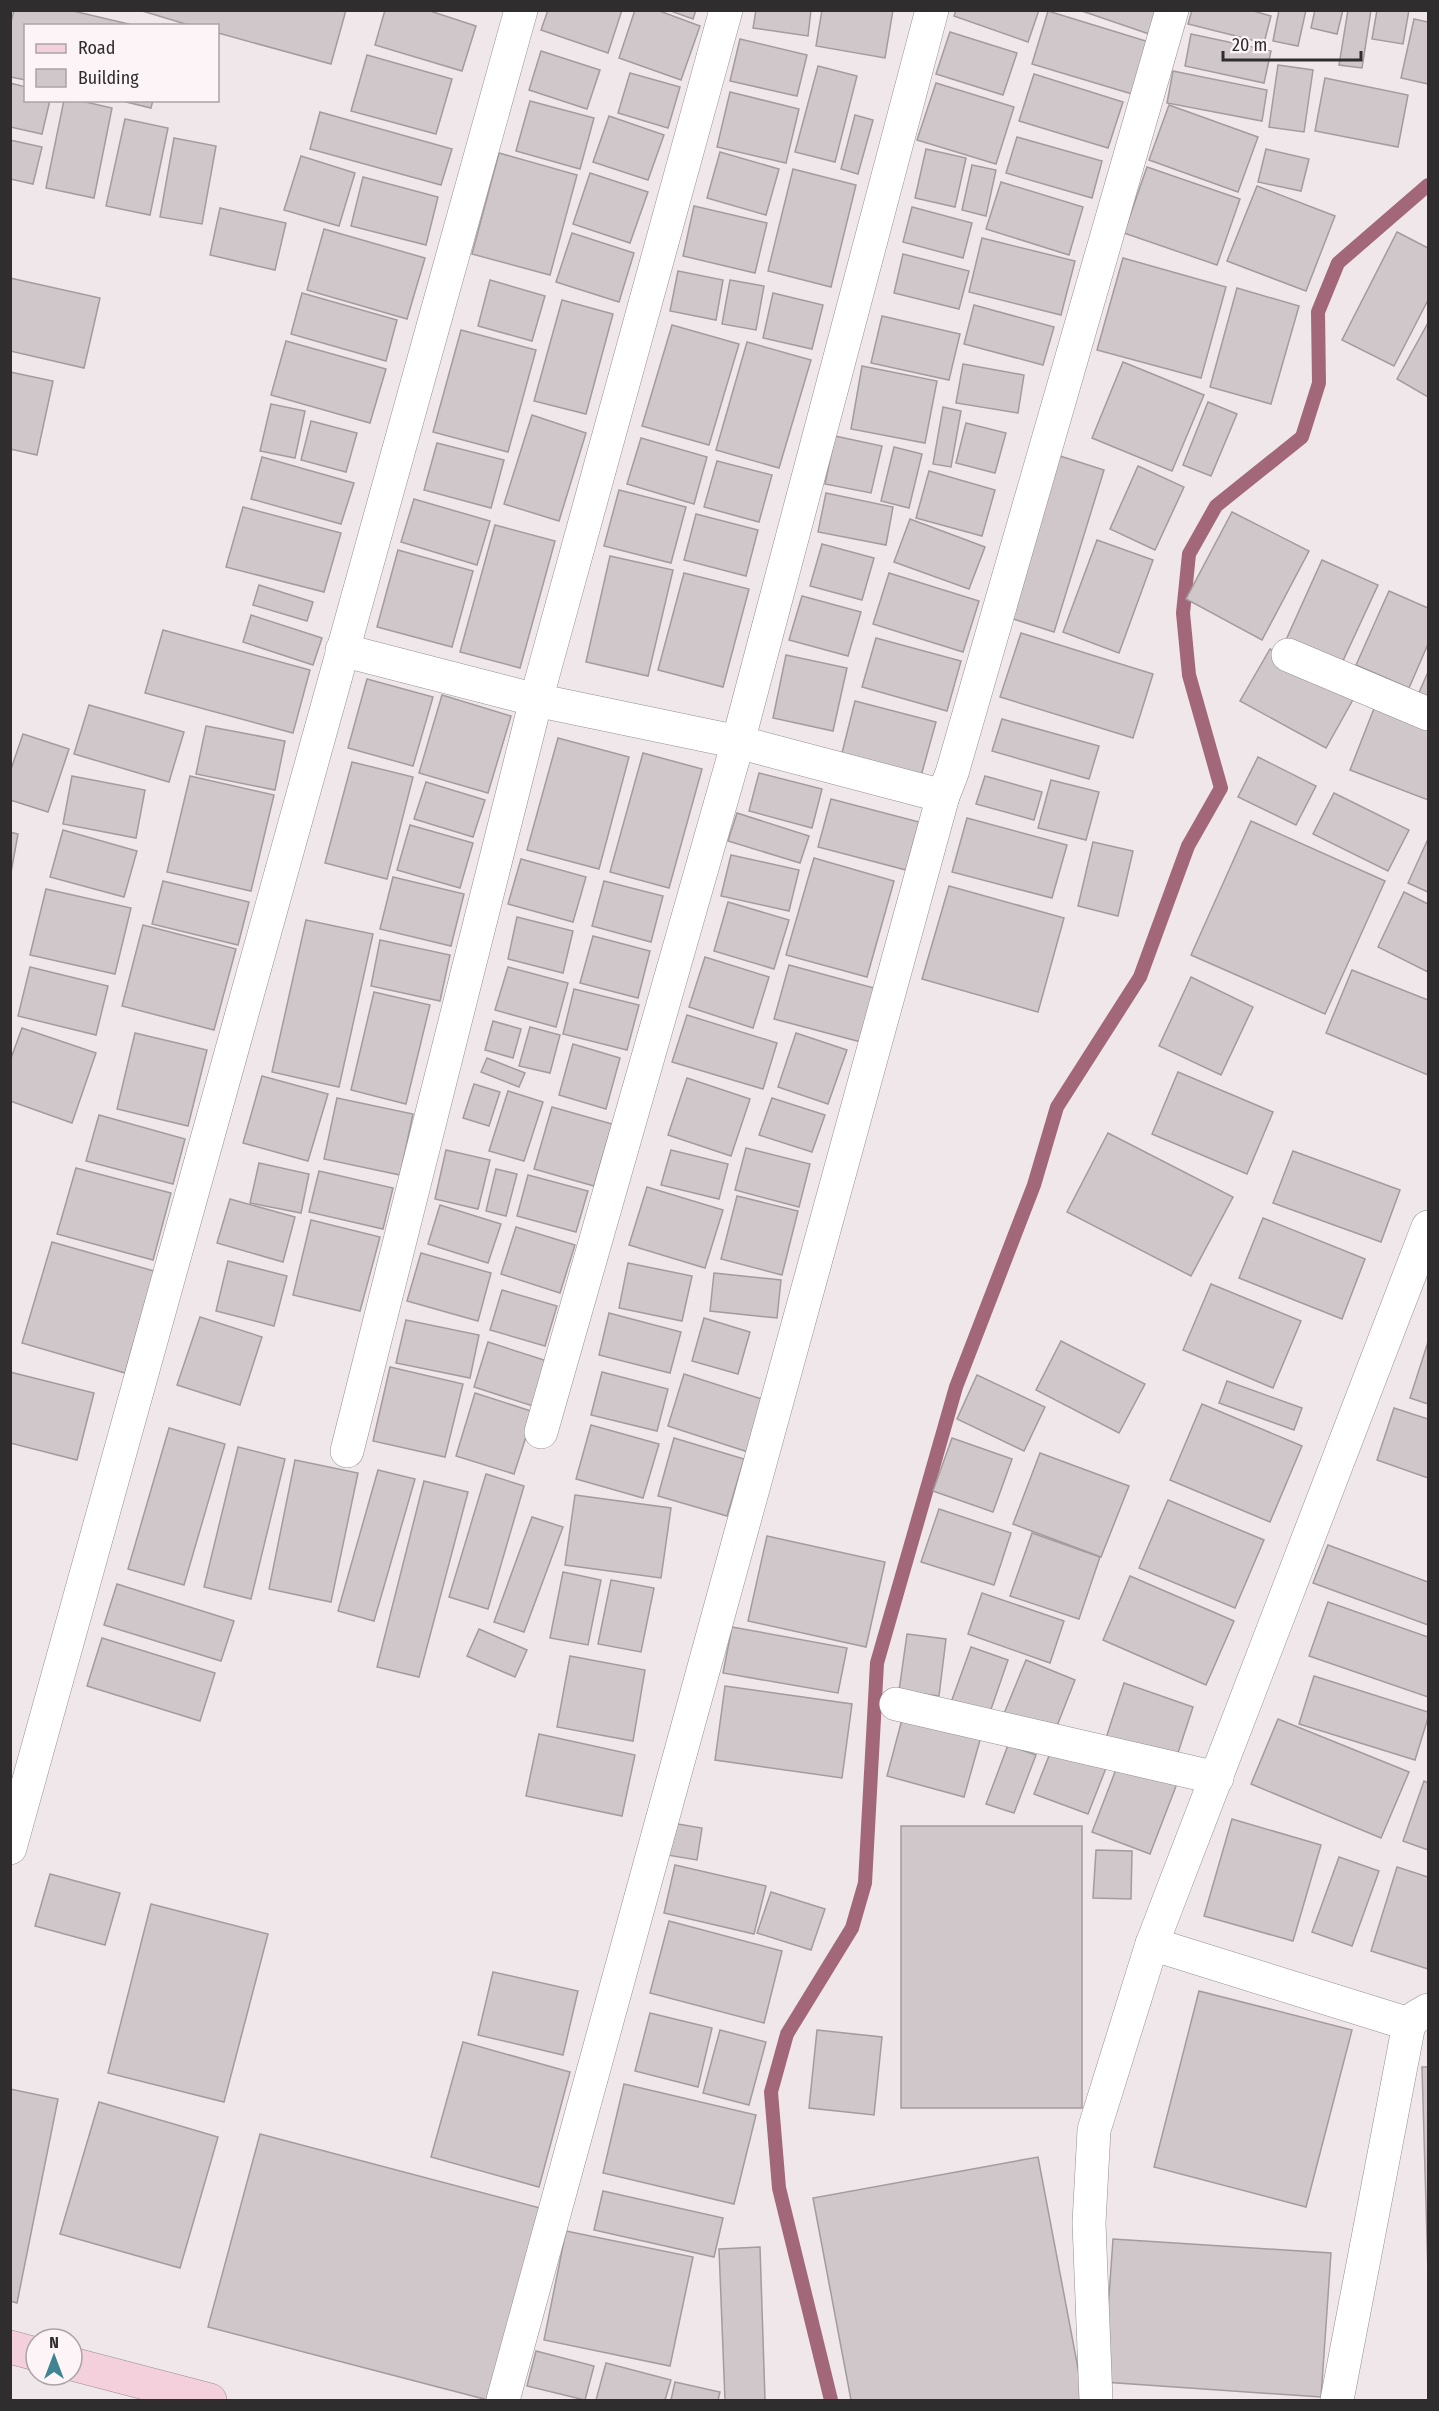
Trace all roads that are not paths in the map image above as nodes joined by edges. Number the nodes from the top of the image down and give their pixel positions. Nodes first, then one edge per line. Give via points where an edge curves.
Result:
1 (521, 10) edge
2 (726, 10) edge
3 (932, 10) edge
4 (1172, 10) edge
5 (342, 650) junction
6 (1288, 655) dead end
7 (536, 700) junction
8 (1428, 714) edge
9 (738, 742) junction
10 (943, 796) junction
11 (1428, 1227) edge
12 (541, 1432) dead end
13 (347, 1450) dead end
14 (896, 1704) dead end
15 (1217, 1778) junction
16 (10, 1848) edge
17 (1152, 1944) junction
18 (1419, 2017) edge
19 (84, 2367) edge
20 (210, 2400) edge
21 (503, 2400) edge
22 (1096, 2400) edge
23 (1337, 2400) edge

1 - 5 street
2 - 7 street
3 - 9 street
4 - 10 street
5 - 7 street
5 - 16 street
6 - 8 street
7 - 9 street
7 - 13 street
9 - 10 street
9 - 12 street
10 - 21 street
11 - 15 street
14 - 15 street
15 - 17 street
17 - 18 street
17 - 22 street via 1094,2130 1089,2223
18 - 23 street
19 - 20 street

